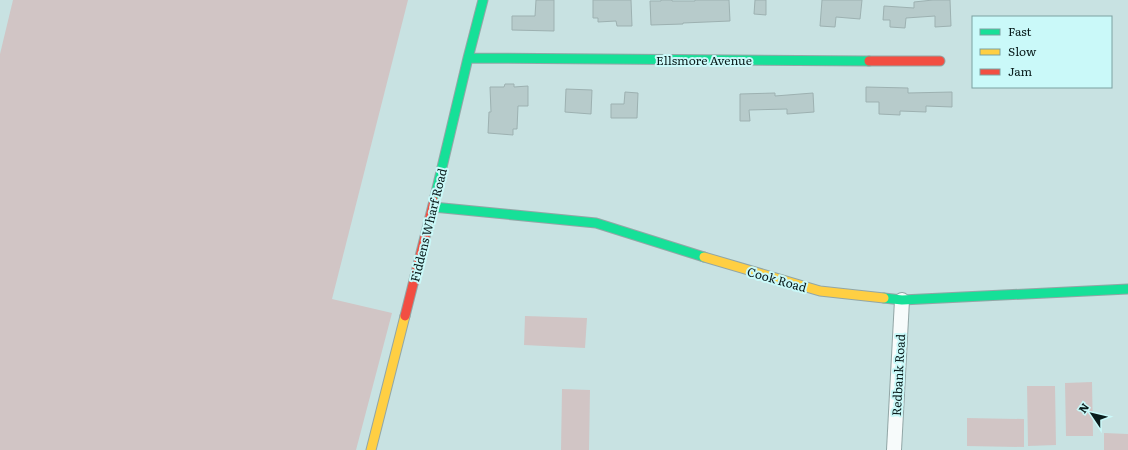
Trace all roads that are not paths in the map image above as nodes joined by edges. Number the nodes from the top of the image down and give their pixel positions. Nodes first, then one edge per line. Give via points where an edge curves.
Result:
1 (483, 0) edge
2 (468, 58) junction
3 (940, 61) dead end
4 (433, 207) junction
5 (1128, 289) edge
6 (902, 300) junction
7 (371, 450) edge
8 (894, 450) edge

1 - 2 street, Fiddens Wharf Road
2 - 3 street, Ellsmore Avenue
2 - 4 street, Fiddens Wharf Road
4 - 6 street, Cook Road via 596,223 820,291
4 - 7 street, Fiddens Wharf Road
5 - 6 street, Cook Road
6 - 8 street, Redbank Road

